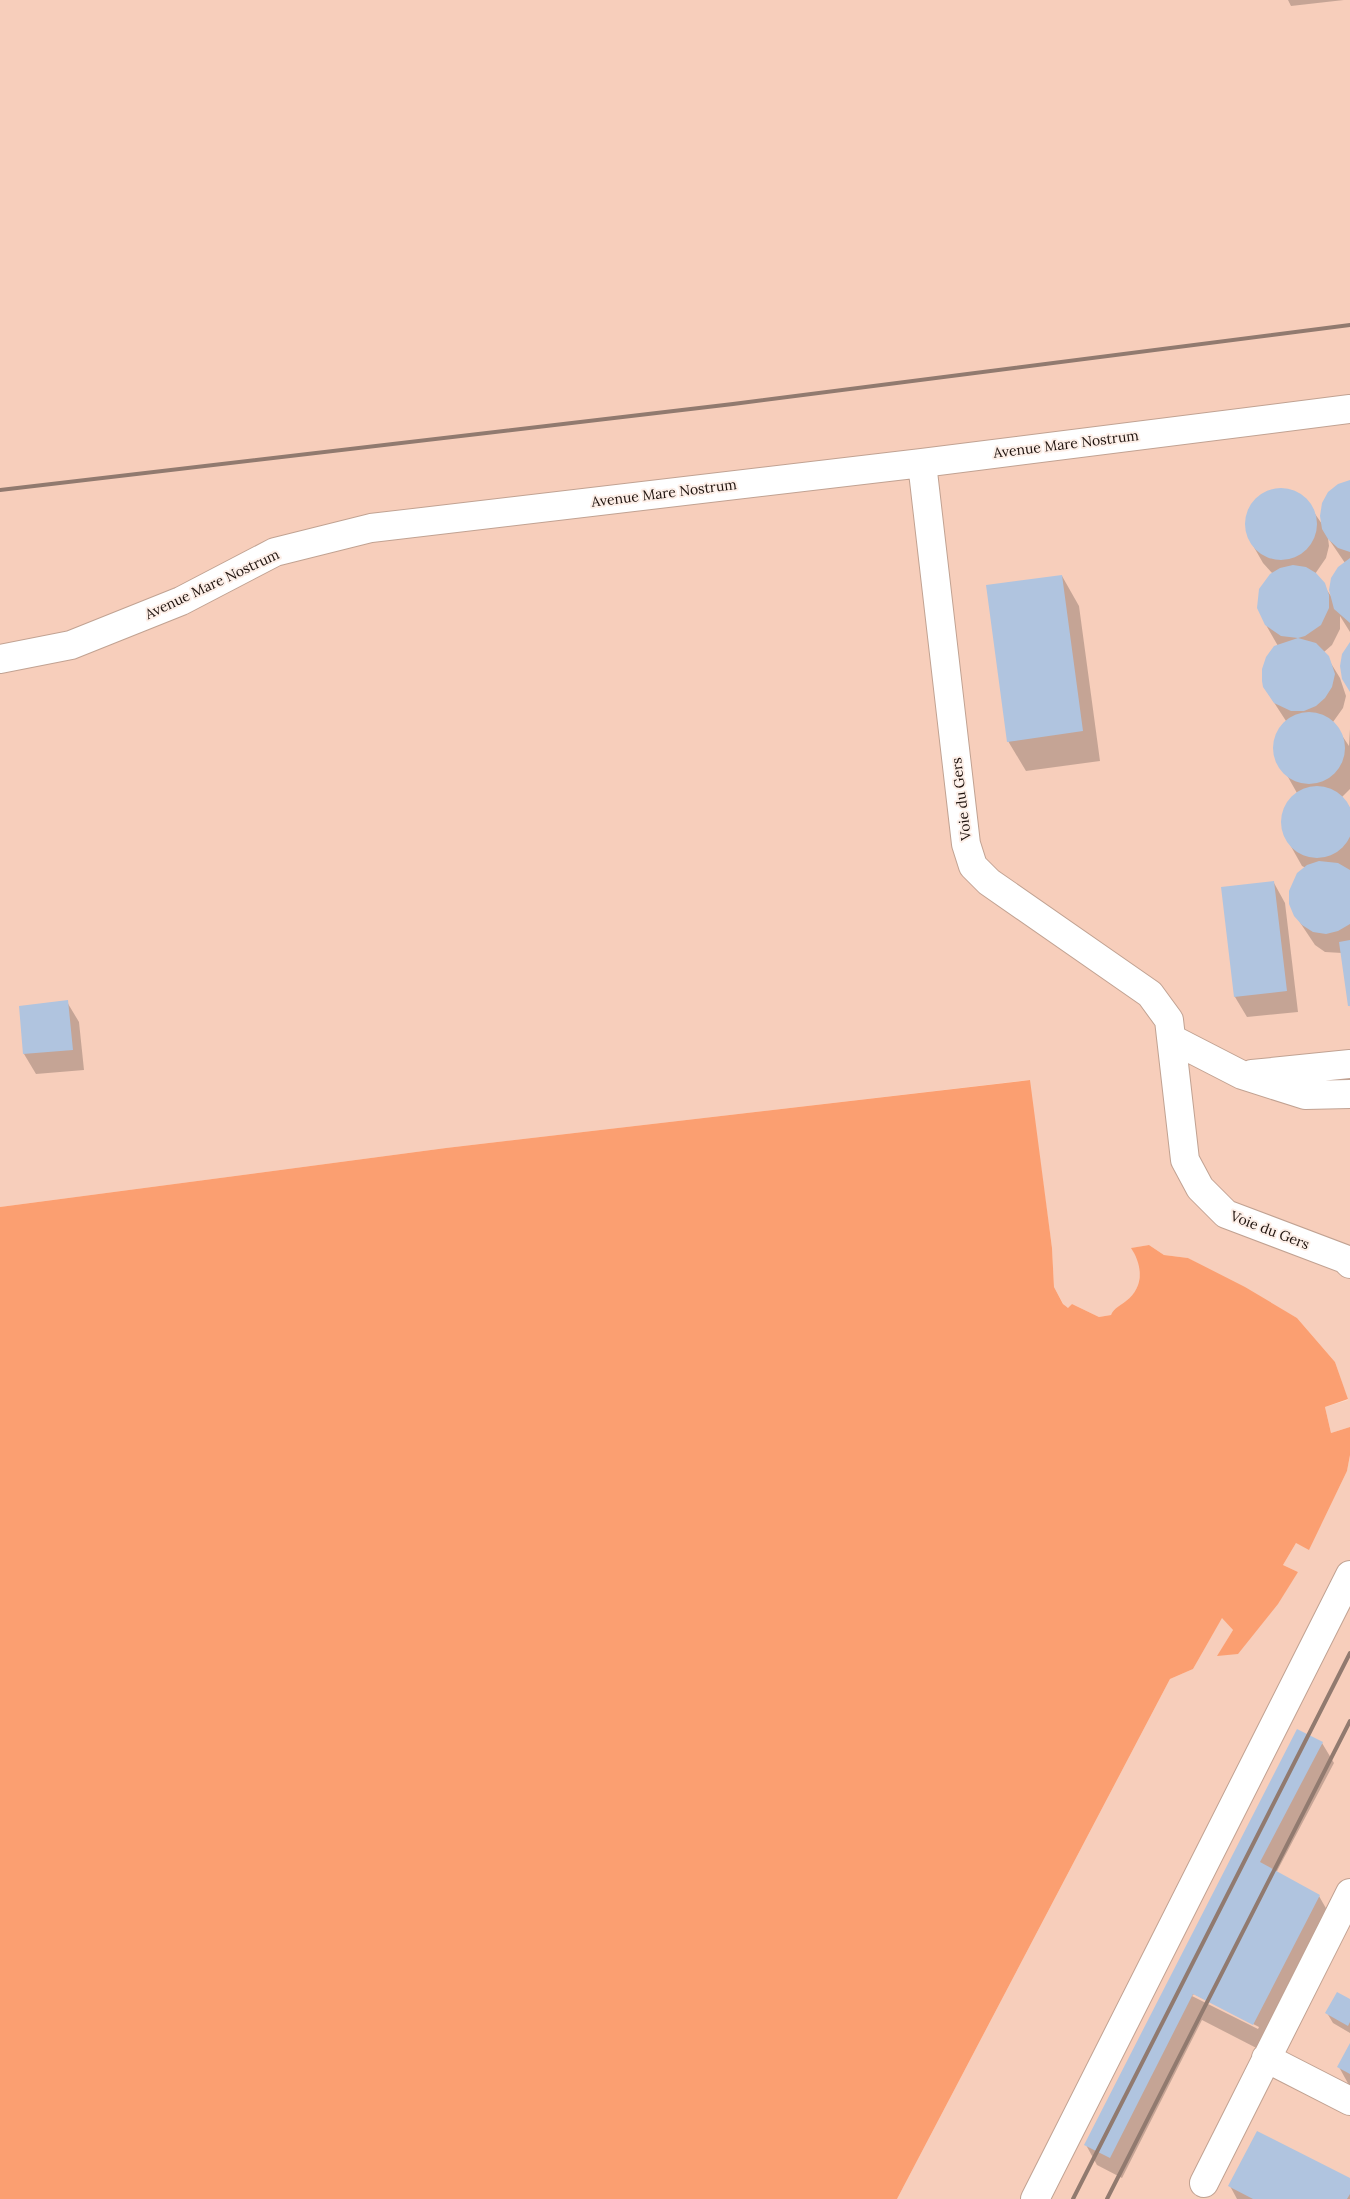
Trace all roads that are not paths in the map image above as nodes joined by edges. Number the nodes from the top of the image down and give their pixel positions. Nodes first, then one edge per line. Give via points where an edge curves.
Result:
1 (1350, 409) edge
2 (922, 463) junction
3 (0, 659) edge
4 (1172, 1039) junction
5 (1350, 1064) edge
6 (1242, 1075) junction
7 (1350, 1094) edge
8 (1350, 1264) edge
9 (1350, 1575) edge
10 (1350, 1894) edge
11 (1266, 2058) junction
12 (1350, 2101) edge
13 (1204, 2183) dead end
14 (1034, 2199) edge

1 - 2 street, Avenue Mare Nostrum
2 - 3 street, Avenue Mare Nostrum via 371,528 275,552 181,602 71,645
2 - 4 street, Voie du Gers via 966,844 973,866 989,882 1150,994 1169,1020
4 - 6 street
4 - 8 street, Voie du Gers via 1185,1160 1200,1188 1226,1214 1345,1259
5 - 6 street
6 - 7 street via 1305,1095
9 - 14 street
10 - 11 street
11 - 12 street
11 - 13 street

